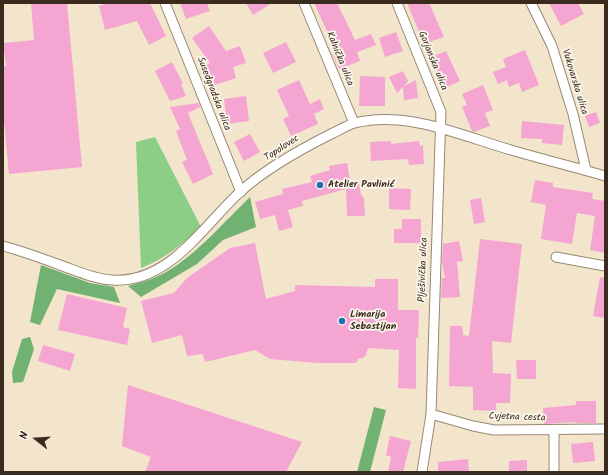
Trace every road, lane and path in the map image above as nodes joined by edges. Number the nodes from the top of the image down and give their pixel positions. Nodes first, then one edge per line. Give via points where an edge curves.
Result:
1 (165, 3) edge
2 (304, 3) edge
3 (397, 3) edge
4 (531, 3) edge
5 (354, 123) junction
6 (442, 127) junction
7 (586, 170) junction
8 (605, 176) edge
9 (240, 192) junction
10 (3, 246) edge
11 (556, 257) dead end
12 (605, 266) edge
13 (431, 414) junction
14 (605, 429) edge
15 (554, 430) junction
16 (422, 472) edge
17 (554, 472) edge

1 - 9 street, Susedgradska ulica
2 - 5 street, Kalnička ulica
3 - 6 street, Gorjanska ulica via 441,112
4 - 7 street, Vukovarska ulica via 552,46 573,114
5 - 6 street, Topolovec via 381,120 416,122
5 - 9 street, Topolovec via 308,146
6 - 7 street, Topolovec via 510,150
6 - 13 street, Plješivička ulica
7 - 8 street, Topolovec
9 - 10 street, Topolovec via 183,251 162,267 130,279 94,277
11 - 12 street
13 - 15 street, Cvjetna cesta via 494,430
13 - 16 street, Plješivička ulica
14 - 15 street, Cvjetna cesta
15 - 17 street

